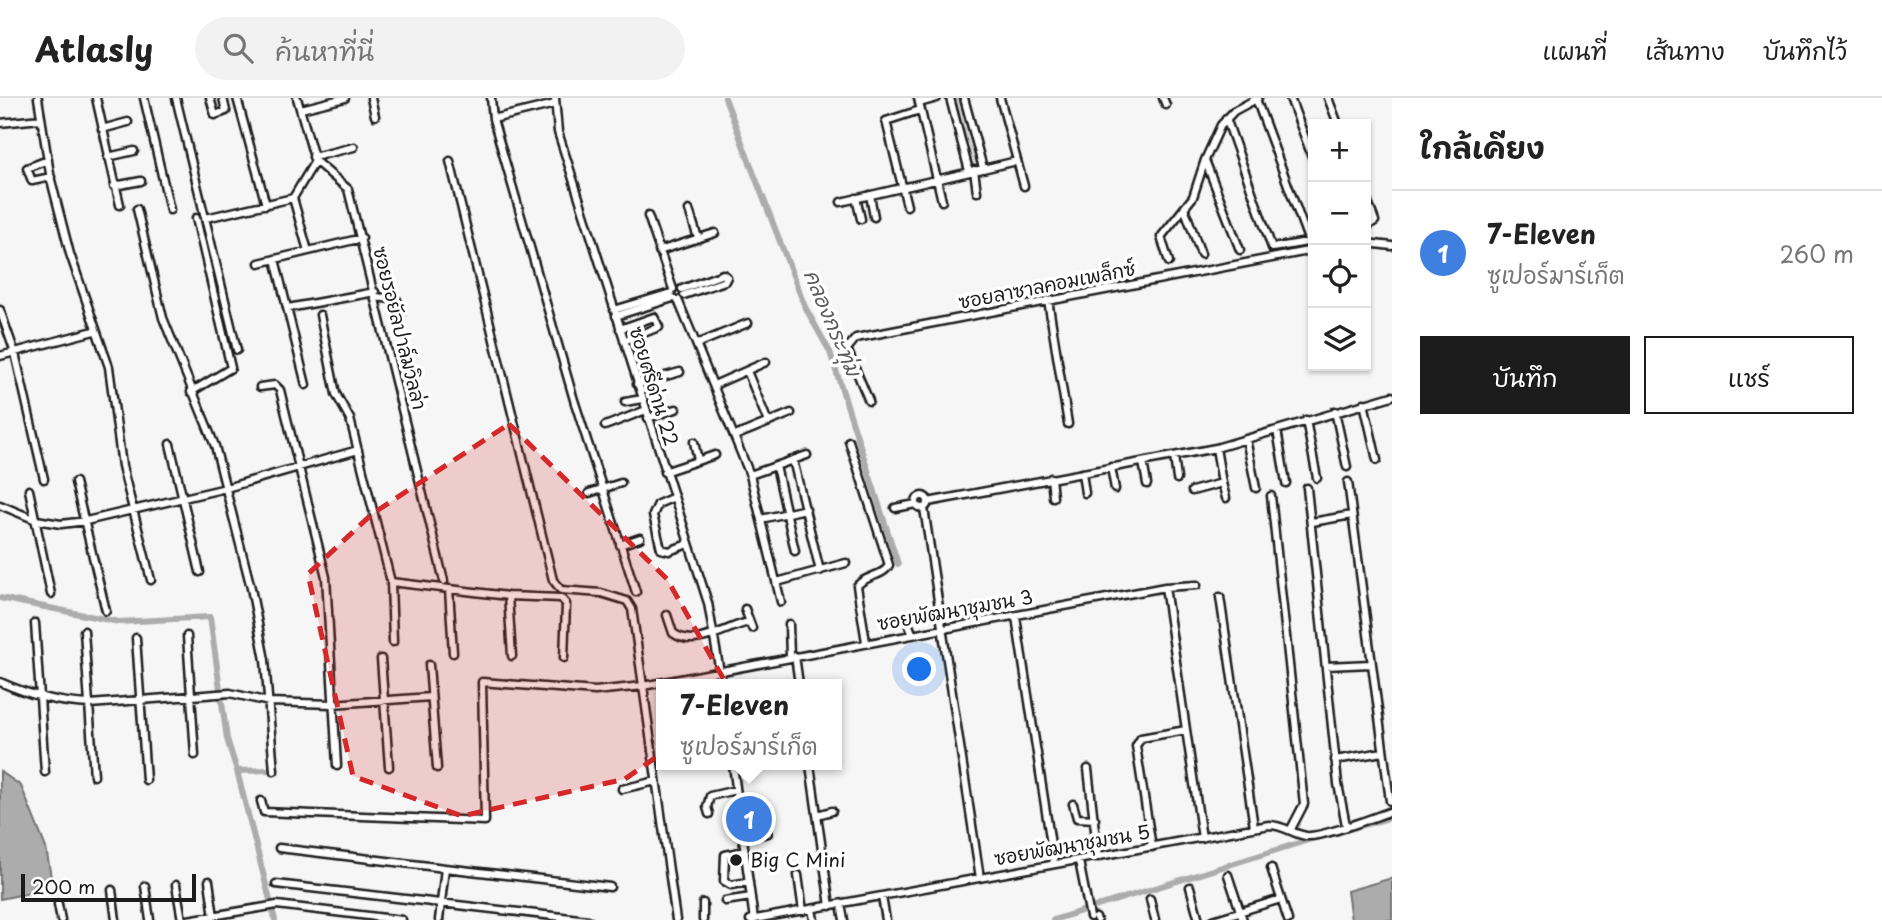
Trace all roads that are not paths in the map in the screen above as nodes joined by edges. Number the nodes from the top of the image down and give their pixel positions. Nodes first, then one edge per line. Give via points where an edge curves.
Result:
1 (38, 98) edge
2 (96, 98) edge
3 (144, 98) edge
4 (176, 98) edge
5 (209, 98) edge
6 (223, 98) edge
7 (237, 98) edge
8 (297, 98) edge
9 (345, 98) edge
10 (371, 98) edge
11 (491, 98) edge
12 (937, 98) edge
13 (950, 98) edge
14 (964, 98) edge
15 (1000, 98) edge
16 (1290, 98) edge
17 (1328, 98) edge
18 (1257, 99) edge
19 (555, 101) edge
20 (919, 104) edge
21 (300, 109) junction
22 (375, 116) dead end
23 (1226, 118) junction
24 (41, 119) junction
25 (493, 119) junction
26 (1336, 119) edge
27 (128, 122) dead end
28 (0, 123) edge
29 (102, 129) junction
30 (1308, 146) edge
31 (354, 147) dead end
32 (134, 151) dead end
33 (108, 157) junction
34 (314, 159) junction
35 (48, 160) junction
36 (1205, 160) junction
37 (450, 161) dead end
38 (1017, 161) junction
39 (983, 168) junction
40 (971, 170) junction
41 (51, 177) junction
42 (938, 178) junction
43 (141, 181) dead end
44 (114, 186) junction
45 (1024, 186) dead end
46 (902, 187) junction
47 (978, 192) dead end
48 (870, 195) junction
49 (293, 198) junction
50 (856, 198) junction
51 (841, 201) dead end
52 (942, 201) dead end
53 (120, 205) dead end
54 (266, 205) junction
55 (907, 206) dead end
56 (137, 209) dead end
57 (170, 210) dead end
58 (689, 210) dead end
59 (1185, 210) junction
60 (648, 216) dead end
61 (874, 216) dead end
62 (196, 218) dead end
63 (206, 218) junction
64 (861, 219) dead end
65 (715, 233) dead end
66 (1308, 234) edge
67 (698, 238) junction
68 (362, 239) junction
69 (1308, 243) edge
70 (1371, 244) edge
71 (1392, 246) edge
72 (1240, 250) dead end
73 (308, 251) junction
74 (659, 251) junction
75 (1308, 251) edge
76 (1201, 254) dead end
77 (275, 259) junction
78 (1169, 262) dead end
79 (259, 263) dead end
80 (376, 294) junction
81 (677, 294) junction
82 (1048, 300) junction
83 (288, 308) junction
84 (0, 310) edge
85 (615, 313) junction
86 (401, 314) dead end
87 (320, 315) dead end
88 (748, 323) dead end
89 (620, 329) junction
90 (94, 331) junction
91 (624, 341) junction
92 (697, 344) junction
93 (237, 349) dead end
94 (15, 353) junction
95 (0, 356) edge
96 (766, 362) dead end
97 (747, 371) junction
98 (680, 372) dead end
99 (637, 384) junction
100 (306, 385) dead end
101 (714, 385) junction
102 (260, 387) dead end
103 (191, 392) junction
104 (1392, 396) edge
105 (642, 399) junction
106 (869, 401) dead end
107 (625, 402) dead end
108 (1364, 403) junction
109 (677, 409) dead end
110 (646, 410) junction
111 (1335, 411) junction
112 (792, 413) dead end
113 (648, 418) junction
114 (1306, 420) junction
115 (768, 422) junction
116 (1068, 424) dead end
117 (605, 426) dead end
118 (1277, 430) junction
119 (735, 436) junction
120 (1246, 439) junction
121 (849, 441) dead end
122 (694, 442) dead end
123 (170, 444) dead end
124 (1216, 448) junction
125 (358, 450) junction
126 (715, 455) dead end
127 (807, 455) dead end
128 (1174, 456) junction
129 (698, 460) junction
130 (793, 460) junction
131 (1377, 460) dead end
132 (1143, 462) junction
133 (301, 466) junction
134 (776, 466) junction
135 (1111, 467) junction
136 (1347, 467) dead end
137 (664, 472) junction
138 (1082, 472) junction
139 (750, 475) junction
140 (1051, 478) junction
141 (1317, 478) dead end
142 (44, 479) dead end
143 (1177, 479) dead end
144 (75, 482) dead end
145 (1348, 482) dead end
146 (621, 483) dead end
147 (1222, 483) junction
148 (1286, 483) dead end
149 (1147, 484) dead end
150 (226, 488) junction
151 (1256, 488) dead end
152 (1307, 488) dead end
153 (603, 489) junction
154 (1115, 489) dead end
155 (29, 490) dead end
156 (1192, 491) dead end
157 (589, 493) dead end
158 (1085, 493) dead end
159 (1271, 496) dead end
160 (183, 497) junction
161 (672, 498) junction
162 (1053, 498) dead end
163 (1226, 498) dead end
164 (916, 504) junction
165 (0, 505) edge
166 (926, 505) junction
167 (895, 508) dead end
168 (133, 509) junction
169 (806, 509) junction
170 (786, 513) junction
171 (1352, 515) junction
172 (761, 519) junction
173 (36, 520) junction
174 (86, 521) junction
175 (1312, 522) junction
176 (640, 538) dead end
177 (688, 544) junction
178 (620, 545) junction
179 (795, 551) dead end
180 (846, 563) dead end
181 (820, 571) junction
182 (200, 572) dead end
183 (151, 580) dead end
184 (444, 581) dead end
185 (391, 582) junction
186 (777, 582) junction
187 (1197, 585) dead end
188 (1165, 587) junction
189 (449, 589) junction
190 (635, 592) dead end
191 (51, 594) dead end
192 (508, 596) junction
193 (1220, 597) dead end
194 (781, 602) dead end
195 (745, 609) dead end
196 (106, 611) dead end
197 (667, 615) dead end
198 (905, 616) dead end
199 (1016, 617) junction
200 (35, 623) dead end
201 (789, 624) dead end
202 (943, 629) junction
203 (84, 631) dead end
204 (713, 634) junction
205 (914, 635) junction
206 (187, 636) dead end
207 (136, 638) dead end
208 (393, 642) dead end
209 (866, 642) junction
210 (453, 653) dead end
211 (512, 656) dead end
212 (793, 656) junction
213 (564, 658) dead end
214 (382, 659) dead end
215 (1371, 664) junction
216 (429, 665) dead end
217 (1326, 666) junction
218 (720, 670) junction
219 (677, 679) edge
220 (721, 679) edge
221 (798, 679) edge
222 (0, 682) edge
223 (656, 683) edge
224 (643, 686) junction
225 (191, 696) junction
226 (39, 697) junction
227 (431, 697) junction
228 (383, 699) junction
229 (141, 700) junction
230 (269, 702) junction
231 (90, 704) junction
232 (332, 704) junction
233 (1186, 730) junction
234 (1383, 752) junction
235 (195, 755) dead end
236 (1335, 760) junction
237 (337, 766) dead end
238 (389, 767) dead end
239 (437, 768) dead end
240 (1088, 769) dead end
241 (734, 770) edge
242 (811, 770) edge
243 (274, 771) dead end
244 (45, 772) dead end
245 (93, 776) dead end
246 (146, 780) dead end
247 (656, 781) junction
248 (622, 789) dead end
249 (736, 790) junction
250 (261, 801) dead end
251 (1390, 801) dead end
252 (1073, 804) dead end
253 (832, 811) dead end
254 (1392, 811) edge
255 (709, 814) dead end
256 (817, 815) junction
257 (1095, 819) junction
258 (1346, 825) junction
259 (1254, 828) junction
260 (1291, 829) junction
261 (768, 833) dead end
262 (743, 838) junction
263 (1202, 838) junction
264 (1153, 847) junction
265 (279, 848) dead end
266 (745, 851) junction
267 (1098, 857) junction
268 (1079, 861) junction
269 (1054, 864) junction
270 (445, 868) junction
271 (1271, 868) dead end
272 (798, 875) dead end
273 (1228, 875) dead end
274 (980, 878) junction
275 (209, 881) dead end
276 (749, 882) junction
277 (176, 884) dead end
278 (276, 884) dead end
279 (145, 886) dead end
280 (610, 887) dead end
281 (1190, 887) dead end
282 (112, 890) dead end
283 (751, 897) junction
284 (882, 897) junction
285 (1150, 899) dead end
286 (1281, 899) junction
287 (442, 901) junction
288 (725, 901) dead end
289 (703, 903) dead end
290 (58, 904) dead end
291 (841, 904) junction
292 (830, 906) junction
293 (812, 909) junction
294 (803, 911) junction
295 (1240, 912) junction
296 (1092, 915) edge
297 (214, 918) edge
298 (778, 918) edge
299 (61, 920) edge
300 (116, 920) edge
301 (150, 920) edge
302 (185, 920) edge
303 (399, 920) edge
304 (439, 920) edge
305 (588, 920) edge
306 (676, 920) edge
307 (703, 920) edge
308 (753, 920) edge
309 (814, 920) edge
310 (844, 920) edge
311 (886, 920) edge
312 (1155, 920) edge
313 (1199, 920) edge
314 (1213, 920) edge
315 (1243, 920) edge
316 (1288, 920) edge

1 - 24 street
2 - 29 street
3 - 57 street
4 - 63 street
5 - 6 street via 217,115 226,111
7 - 54 street
8 - 21 street
9 - 21 street
10 - 22 street
11 - 25 street
12 - 20 street
13 - 40 street
14 - 39 street
15 - 38 street
16 - 30 street
17 - 26 street
18 - 23 street
18 - 66 street
19 - 25 street
19 - 85 street, ซอยศรีด่าน 22 via 558,132
20 - 42 street
20 - 46 street via 886,121
21 - 34 street
23 - 36 street
23 - 69 street via 1270,245 1276,249
24 - 28 street
24 - 35 street
25 - 153 street
27 - 29 street
29 - 33 street
31 - 34 street
32 - 33 street
33 - 44 street
34 - 49 street
34 - 68 street, ซอยรอยัลปาล์มวิลล่า via 348,189
35 - 41 street
35 - 41 street via 27,168 32,181
36 - 59 street
36 - 72 street
37 - 224 street via 553,580 561,590 601,593 627,601
38 - 39 street
38 - 45 street
39 - 40 street
40 - 42 street
40 - 47 street
41 - 90 street
42 - 46 street
42 - 52 street
43 - 44 street
44 - 53 street
46 - 48 street
46 - 55 street
48 - 50 street
48 - 61 street
49 - 54 street
49 - 73 street
50 - 51 street
50 - 64 street
54 - 63 street
56 - 103 street via 163,318
58 - 67 street
59 - 76 street
59 - 78 street via 1161,237
60 - 74 street
62 - 103 street via 231,368
63 - 93 street
65 - 67 street
67 - 74 street
68 - 73 street
68 - 80 street, ซอยรอยัลปาล์มวิลล่า
70 - 71 street
73 - 77 street
74 - 81 street
75 - 82 street, ซอยลาซาลคอมเพล็กซ์
77 - 79 street
77 - 83 street
80 - 83 street
80 - 86 street via 397,300
80 - 184 street, ซอยรอยัลปาล์มวิลล่า
81 - 81 street via 723,274 727,277 725,281
81 - 85 street
81 - 92 street
82 - 106 street, ซอยลาซาลคอมเพล็กซ์ via 856,338 847,349
82 - 116 street
83 - 100 street
84 - 94 street
85 - 89 street, ซอยศรีด่าน 22
87 - 125 street via 336,394 350,419
88 - 92 street
89 - 91 street, ซอยศรีด่าน 22
89 - 91 street via 654,317 659,327
90 - 94 street
90 - 168 street via 113,385 122,466
91 - 99 street, ซอยศรีด่าน 22
92 - 101 street
94 - 95 street
94 - 142 street
96 - 97 street
97 - 101 street
97 - 115 street
98 - 99 street
99 - 105 street, ซอยศรีด่าน 22
101 - 119 street
102 - 133 street via 275,385 279,390
103 - 150 street via 215,446
104 - 108 street
105 - 107 street
105 - 110 street, ซอยศรีด่าน 22
108 - 111 street
108 - 131 street
109 - 113 street
110 - 113 street, ซอยศรีด่าน 22
110 - 117 street
111 - 114 street
111 - 136 street
112 - 115 street
113 - 137 street, ซอยศรีด่าน 22
114 - 118 street
114 - 141 street
115 - 119 street
118 - 120 street
118 - 148 street
119 - 139 street
120 - 124 street
120 - 151 street
121 - 209 street via 889,565 857,586
122 - 129 street
123 - 160 street
124 - 128 street
124 - 147 street
125 - 133 street
125 - 185 street
126 - 129 street
127 - 130 street
128 - 132 street
128 - 143 street
129 - 137 street
130 - 134 street
130 - 169 street
132 - 135 street
132 - 149 street
133 - 150 street
133 - 232 street via 327,577
134 - 139 street
134 - 170 street
135 - 138 street
135 - 154 street
137 - 161 street, ซอยศรีด่าน 22
138 - 140 street
138 - 158 street
139 - 172 street
140 - 162 street
140 - 166 street
144 - 174 street
145 - 171 street
146 - 153 street
147 - 156 street
147 - 163 street
150 - 160 street
150 - 230 street via 256,607
152 - 175 street
153 - 157 street
153 - 178 street
155 - 173 street
159 - 260 street via 1304,804
160 - 168 street
160 - 182 street
161 - 177 street, ซอยศรีด่าน 22
161 - 177 street via 658,504 653,515 661,549
164 - 166 street
164 - 166 street via 920,496
164 - 167 street
165 - 173 street
166 - 202 street
168 - 174 street
168 - 183 street
169 - 170 street
169 - 181 street
170 - 172 street
170 - 179 street
171 - 175 street
171 - 215 street
172 - 186 street
173 - 174 street
173 - 191 street
174 - 196 street
175 - 217 street
176 - 178 street
177 - 204 street, ซอยศรีด่าน 22
178 - 190 street
180 - 181 street
181 - 186 street
185 - 189 street
185 - 208 street
186 - 194 street
187 - 188 street, ซอยพัฒนาชุมชน 3
188 - 199 street, ซอยพัฒนาชุมชน 3
188 - 233 street
189 - 192 street
189 - 210 street
192 - 211 street
192 - 213 street via 564,600
193 - 259 street
195 - 204 street via 750,625
197 - 204 street via 679,637
198 - 205 street
199 - 202 street, ซอยพัฒนาชุมชน 3
199 - 269 street
200 - 226 street
201 - 212 street
202 - 205 street, ซอยพัฒนาชุมชน 3
202 - 274 street
203 - 231 street
204 - 218 street, ซอยศรีด่าน 22
205 - 209 street, ซอยพัฒนาชุมชน 3
206 - 225 street
207 - 229 street
209 - 212 street, ซอยพัฒนาชุมชน 3
212 - 218 street, ซอยพัฒนาชุมชน 3
212 - 221 street
214 - 228 street
215 - 217 street
215 - 234 street
216 - 227 street
217 - 236 street
218 - 219 street, ซอยพัฒนาชุมชน 3
218 - 220 street, ซอยศรีด่าน 22
222 - 226 street
223 - 224 street, ซอยพัฒนาชุมชน 3
224 - 247 street
224 - 250 street, ซอยพัฒนาชุมชน 3 via 595,691 482,682 485,821 264,812
225 - 229 street
225 - 230 street via 230,693
225 - 235 street
226 - 231 street
226 - 244 street
227 - 228 street
227 - 239 street
228 - 232 street
228 - 238 street
229 - 231 street
229 - 246 street
230 - 232 street
230 - 243 street
231 - 245 street
232 - 237 street
233 - 263 street
233 - 264 street via 1141,738 1136,746
234 - 236 street
234 - 251 street
236 - 258 street
240 - 257 street
241 - 249 street
242 - 256 street
247 - 248 street
247 - 306 street
249 - 255 street via 710,796
249 - 262 street
252 - 257 street via 1077,818
253 - 256 street
254 - 258 street, ซอยพัฒนาชุมชน 5
256 - 292 street
257 - 267 street
258 - 260 street, ซอยพัฒนาชุมชน 5 via 1313,836
259 - 260 street, ซอยพัฒนาชุมชน 5 via 1279,825
259 - 263 street, ซอยพัฒนาชุมชน 5
261 - 262 street
262 - 266 street
263 - 264 street, ซอยพัฒนาชุมชน 5
264 - 267 street, ซอยพัฒนาชุมชน 5
265 - 270 street
266 - 276 street
266 - 276 street via 725,855 724,881 731,885
267 - 268 street, ซอยพัฒนาชุมชน 5
268 - 269 street, ซอยพัฒนาชุมชน 5
268 - 296 street
269 - 274 street, ซอยพัฒนาชุมชน 5
270 - 280 street
270 - 287 street
271 - 286 street
272 - 294 street
273 - 295 street
274 - 284 street, ซอยพัฒนาชุมชน 5
275 - 297 street
276 - 283 street
277 - 302 street
278 - 287 street
279 - 301 street
281 - 313 street
282 - 300 street
283 - 288 street
283 - 308 street
284 - 291 street, ซอยพัฒนาชุมชน 5
284 - 311 street
285 - 312 street
286 - 295 street
286 - 316 street
287 - 304 street
287 - 305 street
289 - 307 street
290 - 299 street
291 - 292 street, ซอยพัฒนาชุมชน 5
291 - 310 street
292 - 293 street, ซอยพัฒนาชุมชน 5
293 - 294 street, ซอยพัฒนาชุมชน 5
293 - 309 street
294 - 298 street, ซอยพัฒนาชุมชน 5
295 - 314 street
295 - 315 street
297 - 302 street
297 - 303 street via 277,905
298 - 308 street, ซอยพัฒนาชุมชน 5

